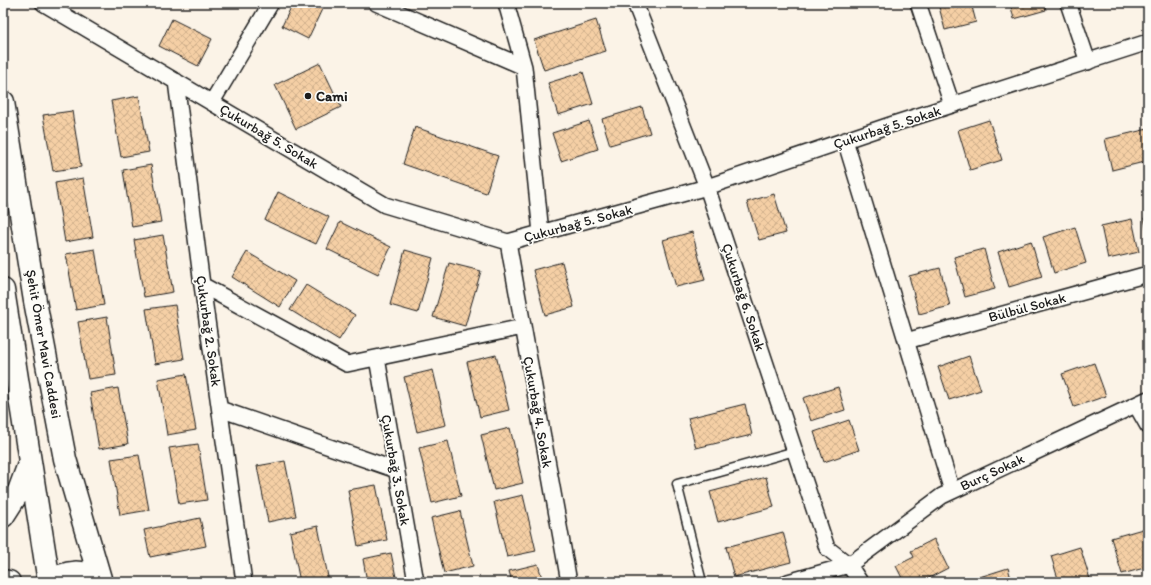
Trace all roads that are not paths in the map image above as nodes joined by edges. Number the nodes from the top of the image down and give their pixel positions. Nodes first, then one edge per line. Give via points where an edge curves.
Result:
1 (271, 3) edge
2 (376, 3) edge
3 (506, 3) edge
4 (635, 3) edge
5 (918, 3) edge
6 (1068, 3) edge
7 (48, 5) edge
8 (1148, 42) edge
9 (1088, 62) junction
10 (524, 67) junction
11 (176, 81) junction
12 (3, 102) edge
13 (212, 102) junction
14 (952, 105) junction
15 (845, 140) junction
16 (707, 187) junction
17 (542, 233) junction
18 (508, 242) junction
19 (1148, 274) edge
20 (202, 285) junction
21 (3, 290) edge
22 (6, 323) edge
23 (523, 327) junction
24 (906, 341) junction
25 (377, 358) junction
26 (1142, 402) edge
27 (220, 409) junction
28 (1148, 426) edge
29 (795, 451) junction
30 (30, 461) junction
31 (396, 470) junction
32 (952, 491) junction
33 (3, 516) edge
34 (848, 565) junction
35 (3, 581) edge
36 (9, 582) edge
37 (50, 582) edge
38 (99, 582) edge
39 (244, 582) edge
40 (416, 582) edge
41 (569, 582) edge
42 (702, 582) edge
43 (788, 582) edge
44 (860, 582) edge

1 - 13 street
2 - 10 street
3 - 10 street
4 - 16 street, Çukurbağ 6. Sokak
5 - 14 street
6 - 9 street
7 - 11 street, Çukurbağ 5. Sokak
8 - 9 street, Çukurbağ 5. Sokak
9 - 14 street, Çukurbağ 5. Sokak
10 - 17 street
11 - 13 street, Çukurbağ 5. Sokak
11 - 20 street, Çukurbağ 2. Sokak
12 - 38 main road, Şehit Ömer Mavi Caddesi via 35,301 65,459
13 - 18 street, Çukurbağ 5. Sokak via 385,205
14 - 15 street, Çukurbağ 5. Sokak
15 - 16 street, Çukurbağ 5. Sokak
15 - 24 street
16 - 17 street, Çukurbağ 5. Sokak
16 - 29 street, Çukurbağ 6. Sokak
17 - 18 street, Çukurbağ 5. Sokak
18 - 23 street, Çukurbağ 4. Sokak
19 - 24 street, Bülbül Sokak
20 - 25 street via 347,364
20 - 27 street, Çukurbağ 2. Sokak
21 - 22 main road
22 - 30 main road
23 - 25 street
23 - 41 street, Çukurbağ 4. Sokak
24 - 32 street
25 - 31 street, Çukurbağ 3. Sokak
26 - 28 street
26 - 32 street, Burç Sokak
27 - 31 street
27 - 39 street, Çukurbağ 2. Sokak
29 - 34 street, Çukurbağ 6. Sokak via 827,548
29 - 42 lane via 677,484
30 - 33 main road via 19,491
30 - 37 main road
31 - 40 street, Çukurbağ 3. Sokak
32 - 34 street, Burç Sokak
34 - 43 street
34 - 44 street, Çukurbağ 6. Sokak
35 - 36 main road
37 - 38 main road via 66,573 76,572 86,574

